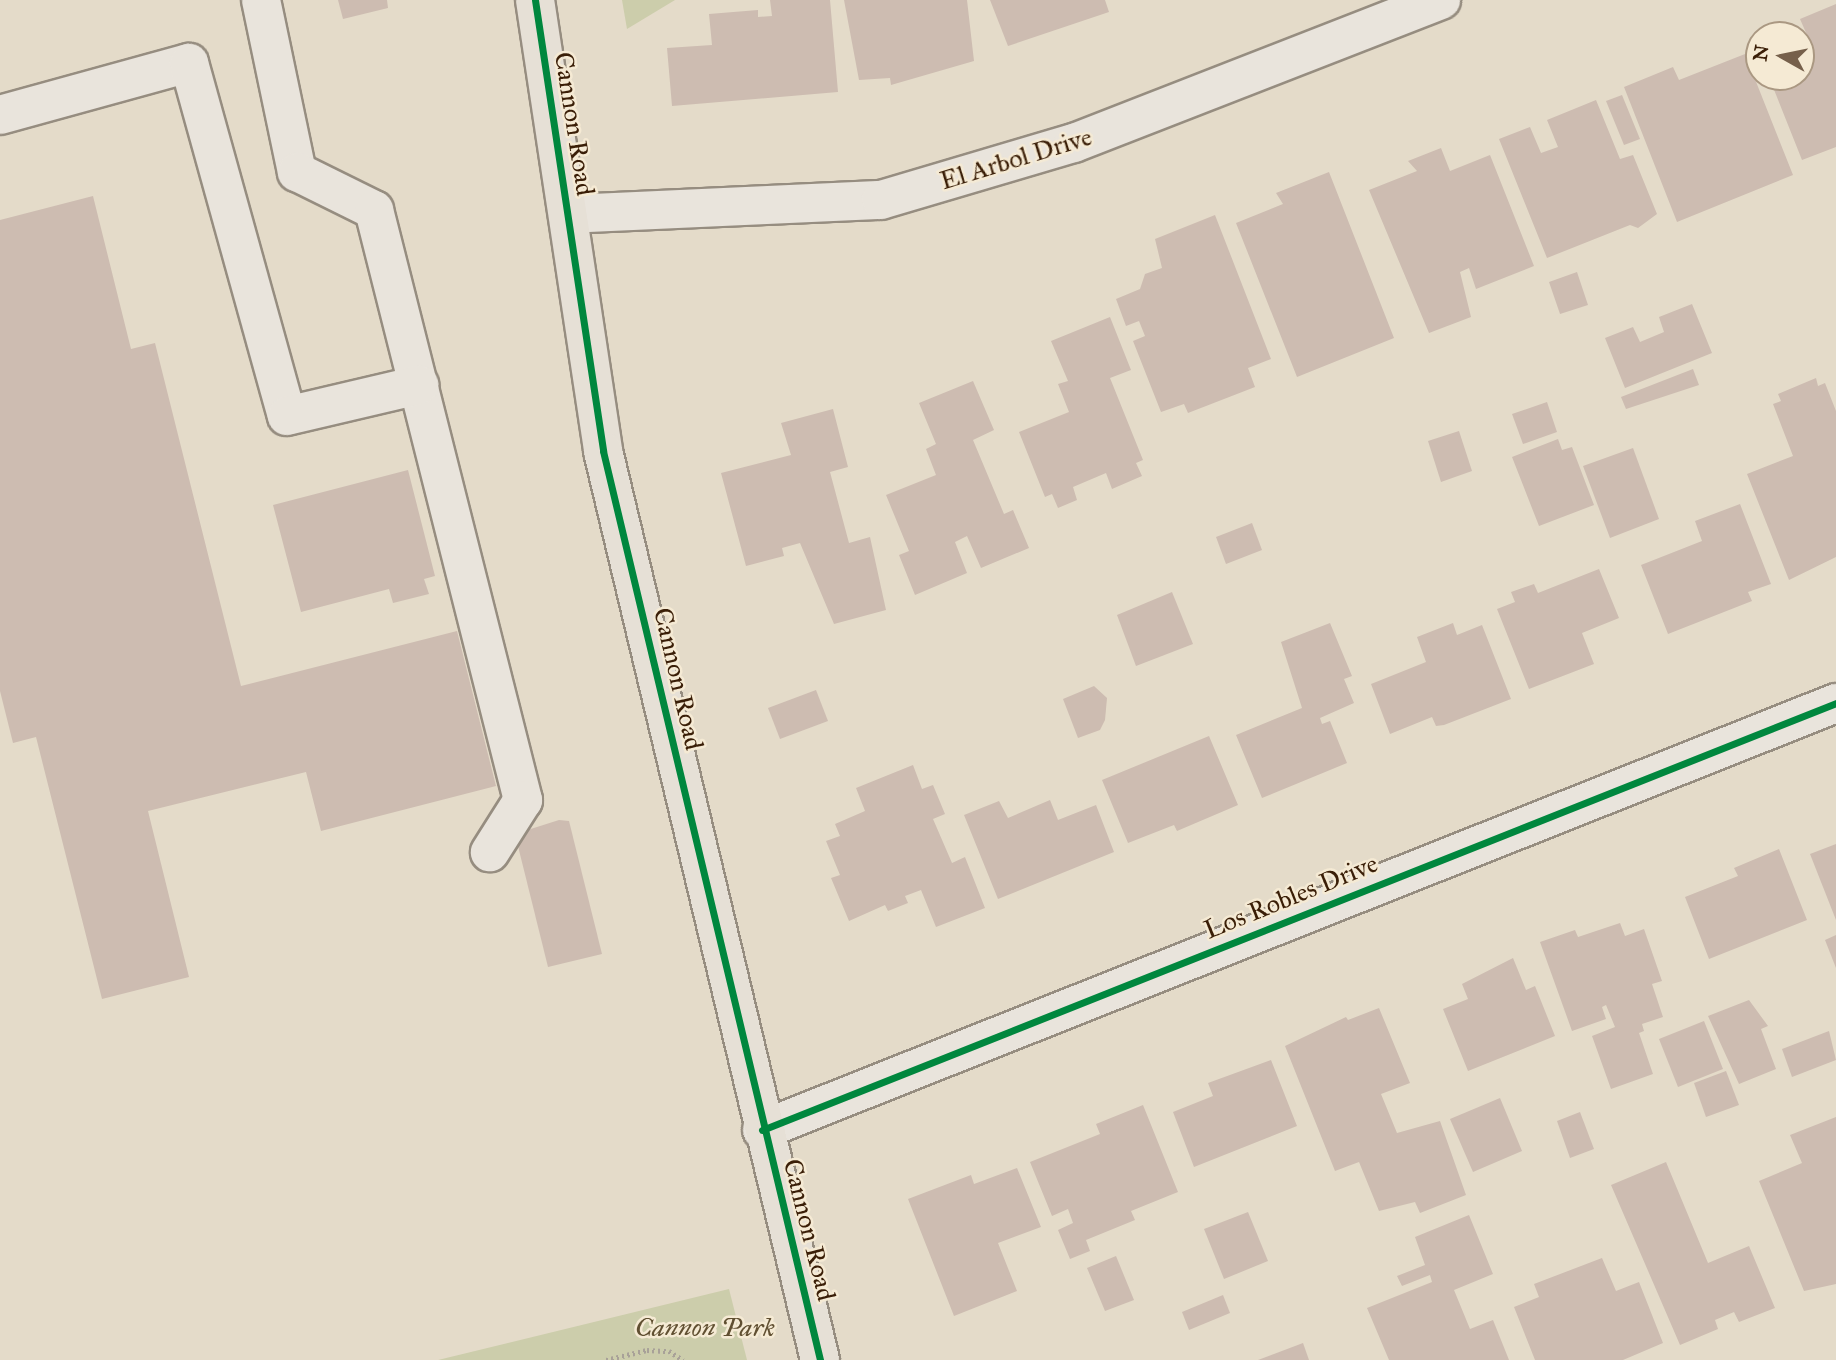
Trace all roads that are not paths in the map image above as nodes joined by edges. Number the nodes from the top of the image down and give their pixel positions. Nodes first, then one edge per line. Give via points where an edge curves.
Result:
1 (261, 0) edge
2 (535, 0) edge
3 (1441, 0) edge
4 (0, 115) edge
5 (568, 214) junction
6 (419, 385) junction
7 (1836, 704) edge
8 (489, 852) dead end
9 (762, 1130) junction
10 (820, 1360) edge

1 - 6 street via 297,173 374,210
2 - 5 main road, Cannon Road
3 - 5 street, El Arbol Drive via 1074,142 881,200
4 - 6 street via 189,63 287,416
5 - 9 main road, Cannon Road via 603,451
6 - 8 street via 523,800
7 - 9 street, Los Robles Drive
9 - 10 main road, Cannon Road

